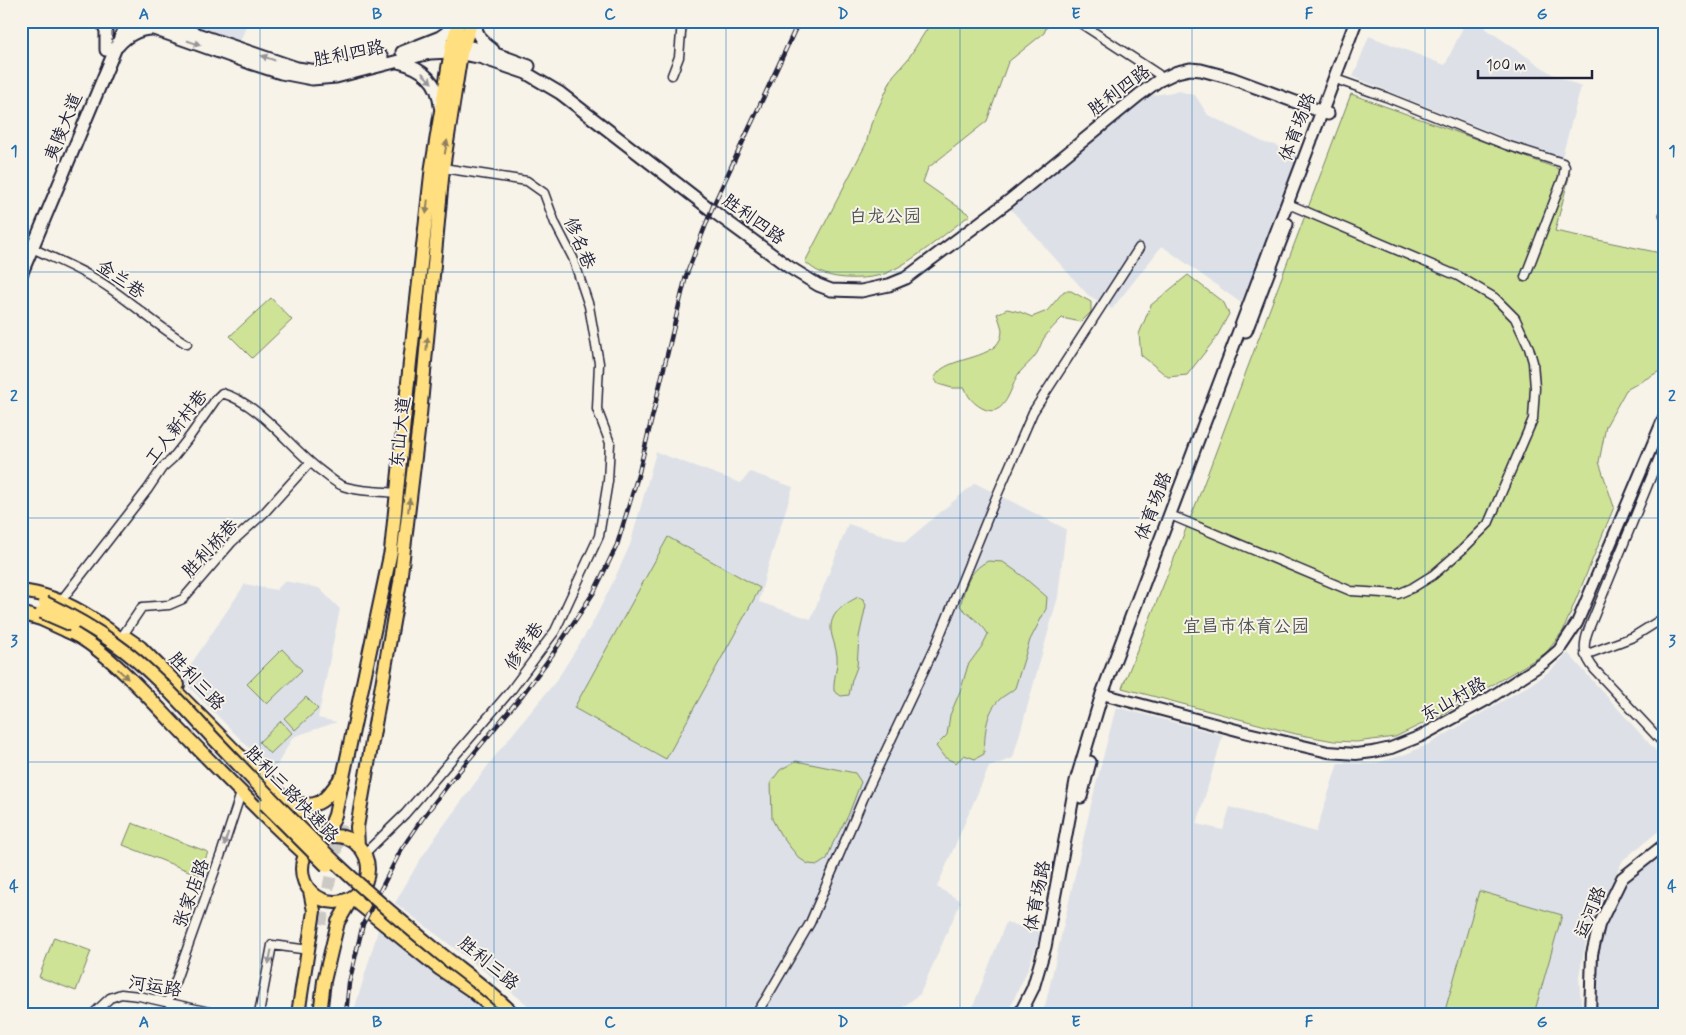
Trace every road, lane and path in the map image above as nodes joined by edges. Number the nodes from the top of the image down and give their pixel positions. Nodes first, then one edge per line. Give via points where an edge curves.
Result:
1 (102, 21) edge
2 (118, 21) edge
3 (127, 21) edge
4 (132, 21) edge
5 (453, 21) edge
6 (459, 21) edge
7 (472, 21) edge
8 (476, 21) edge
9 (682, 21) edge
10 (1077, 21) edge
11 (1356, 21) edge
12 (1363, 21) edge
13 (156, 25) edge
14 (457, 48) junction
15 (110, 51) junction
16 (399, 57) junction
17 (498, 59) junction
18 (1158, 74) junction
19 (672, 76) dead end
20 (457, 80) junction
21 (1341, 82) junction
22 (440, 109) junction
23 (1326, 110) junction
24 (443, 168) junction
25 (1293, 206) junction
26 (32, 248) junction
27 (1139, 248) dead end
28 (21, 261) edge
29 (21, 275) edge
30 (1525, 277) dead end
31 (187, 344) dead end
32 (597, 409) joint
33 (1665, 415) edge
34 (1662, 440) edge
35 (310, 462) junction
36 (396, 493) junction
37 (1175, 517) junction
38 (397, 552) junction
39 (21, 584) edge
40 (21, 592) edge
41 (64, 597) junction
42 (21, 606) edge
43 (44, 608) junction
44 (21, 613) edge
45 (1665, 617) edge
46 (21, 618) edge
47 (76, 635) junction
48 (123, 635) junction
49 (1585, 656) junction
50 (1105, 695) junction
51 (1665, 745) edge
52 (256, 769) junction
53 (344, 773) junction
54 (241, 793) junction
55 (286, 801) junction
56 (345, 826) tunnel mouth
57 (324, 838) junction
58 (1665, 844) edge
59 (361, 850) junction
60 (305, 854) junction
61 (364, 883) junction
62 (310, 890) junction
63 (352, 898) junction
64 (309, 950) junction
65 (168, 1002) junction
66 (93, 1014) edge
67 (218, 1014) edge
68 (259, 1014) edge
69 (298, 1014) edge
70 (306, 1014) edge
71 (311, 1014) edge
72 (320, 1014) edge
73 (500, 1014) edge
74 (506, 1014) edge
75 (513, 1014) edge
76 (521, 1014) edge
77 (756, 1014) edge
78 (1020, 1014) edge
79 (1027, 1014) edge
80 (1590, 1014) edge

1 - 15 main road
2 - 15 main road, 夷陵大道
3 - 15 main road, 夷陵大道
4 - 13 main road, 胜利四路
5 - 16 main road via 440,38
6 - 14 main road, 东山大道
7 - 14 main road, 东山大道
8 - 17 main road via 478,36
9 - 19 street via 679,57
10 - 18 street
11 - 23 main road, 体育场路
12 - 21 main road, 体育场路
13 - 15 main road via 127,37
13 - 16 main road, 胜利四路 via 297,68 324,72
14 - 16 main road, 胜利四路 via 431,45
14 - 17 main road, 胜利四路
14 - 20 main road, 东山大道
14 - 22 main road, 东山大道
15 - 26 main road, 夷陵大道
15 - 28 main road, 夷陵大道
16 -> 22 main road via 430,79 437,89
17 - 18 main road, 胜利四路 via 529,66 561,85 792,262 837,285 862,285 885,280 908,268 1006,196
17 - 20 main road via 471,63 460,72
17 - 23 main road, 胜利四路 via 560,93 789,267 818,285 843,291 869,290 906,278 1139,95 1177,72 1212,72
18 - 23 main road, 胜利四路 via 1188,64 1217,67
24 -> 20 main road, 东山大道
21 - 23 main road, 体育场路
21 - 30 street via 1563,163 1563,178
22 -> 36 main road, 东山大道
23 - 25 main road, 体育场路
23 - 50 main road, 体育场路
24 - 32 street, 修名巷 via 527,181 544,193 554,223 573,258 588,306 598,363
38 -> 24 main road, 东山大道 via 420,415
25 - 37 main road, 体育场路
25 - 37 street via 1458,276 1495,298 1515,318 1529,348 1535,388 1533,418 1488,524 1434,575 1398,594 1350,591
26 - 29 main road, 夷陵大道
26 - 31 street, 金兰巷 via 85,272
27 - 77 street via 1033,412 936,645 863,799 810,923
32 - 59 street, 修常巷 via 610,443 599,536 555,631 512,689 404,814
33 - 34 street, 东山村路
34 - 49 street via 1588,631
34 - 50 street, 东山村路 via 1577,623 1559,650 1488,699 1421,736 1373,752 1328,752
35 - 36 street, 工人新村巷 via 342,486
35 - 41 street, 工人新村巷 via 246,405 222,393
35 - 48 street, 胜利桥巷 via 264,513 232,542 183,600 169,606 142,607
36 - 38 main road, 东山大道
37 - 50 main road, 体育场路
38 - 53 main road, 东山大道
38 - 56 main road via 392,558 376,655 361,717
38 - 59 main road, 东山大道 via 400,582 357,827
39 - 41 main road, 胜利三路
40 - 43 main road
40 - 52 main road via 32,592 63,602 107,629 170,683
41 - 48 main road, 胜利三路 via 88,609
42 - 43 main road
43 - 74 main road, 胜利三路快速路, bridge via 113,651 156,690 335,874
43 - 75 main road, 胜利三路快速路, bridge via 72,616 137,661 338,865
44 - 47 main road
45 - 49 street via 1633,637
46 - 47 main road
47 -> 54 main road via 120,670
48 - 52 main road, 胜利三路 via 161,667
49 - 51 street
50 - 78 main road, 体育场路 via 1076,781 1045,947 1033,988
50 - 79 main road, 体育场路 via 1083,786 1052,946
52 - 55 main road, 胜利三路
53 - 55 main road via 325,799 316,804 304,806
53 - 57 main road, 东山大道 via 335,815
54 - 60 main road
54 -> 65 street, 张家店路
55 - 57 main road, 胜利三路
57 - 59 main road via 343,837
57 - 60 main road
58 - 80 street, 运河路 via 1622,878 1599,924 1592,954
59 - 61 main road via 367,864
60 - 62 main road via 302,873
61 - 63 main road
61 - 76 main road, 胜利三路 via 483,979
62 - 63 main road via 333,902
62 - 64 main road via 314,910
63 - 72 main road via 338,922
63 - 73 main road, 胜利三路
64 -> 68 street via 272,946
64 - 69 main road
65 - 66 street, 河运路 via 121,994 110,998
65 - 67 street, 河运路
70 - 71 main road via 325,925

